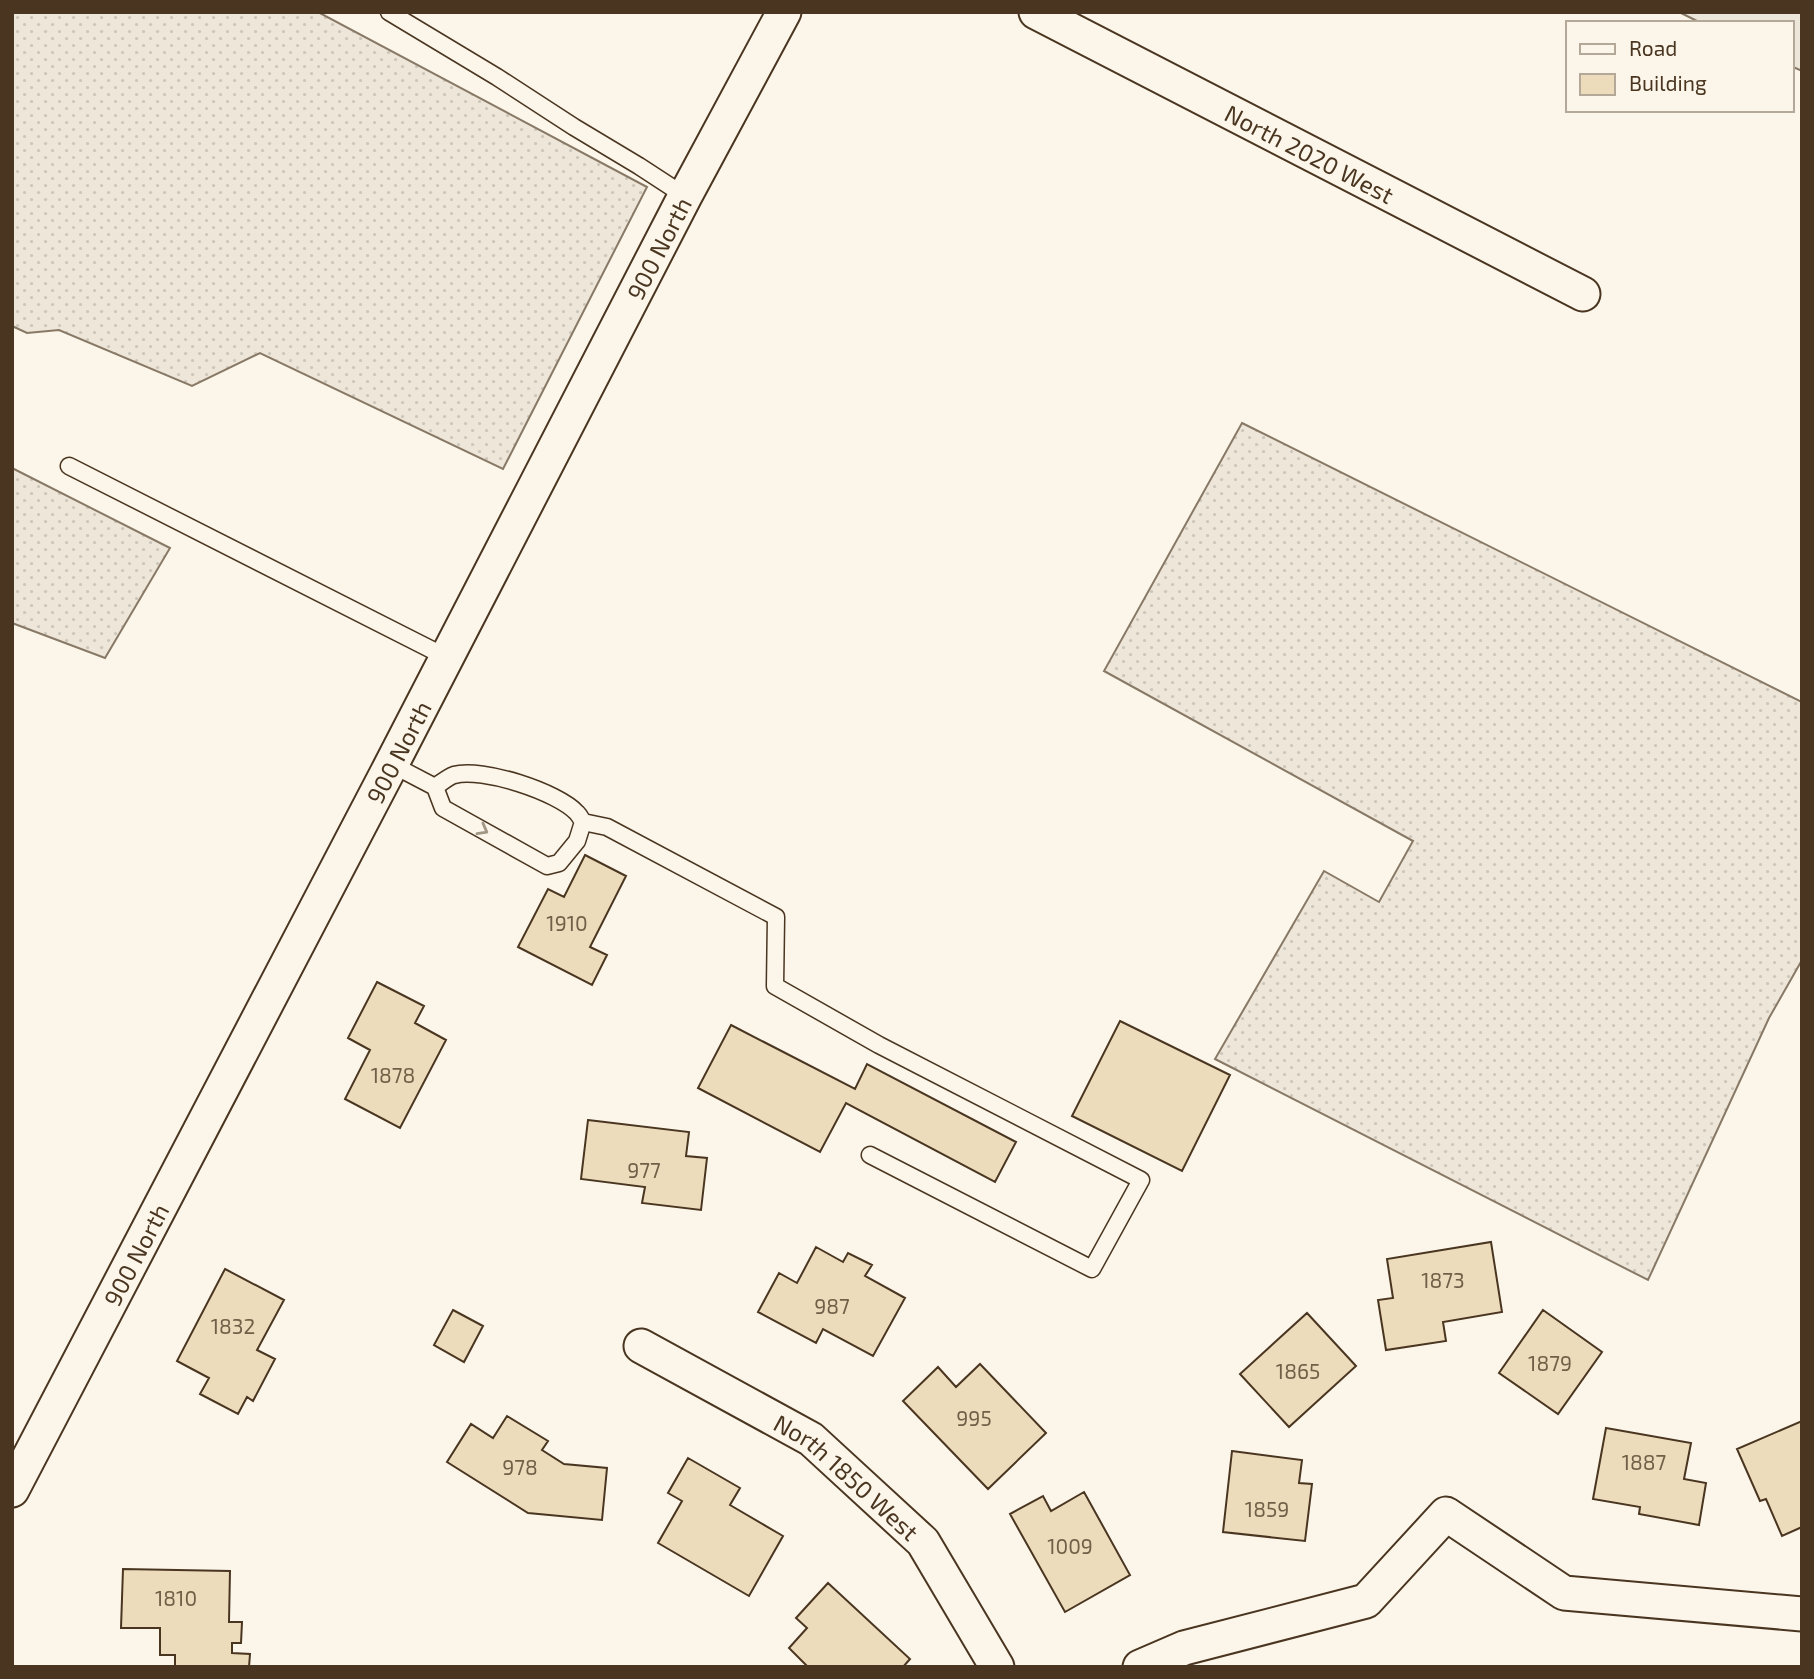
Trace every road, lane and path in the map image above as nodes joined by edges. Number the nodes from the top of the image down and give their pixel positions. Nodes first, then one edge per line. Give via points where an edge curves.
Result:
1 (389, 12) edge
2 (784, 12) edge
3 (1037, 12) edge
4 (685, 196) junction
5 (1583, 293) dead end
6 (69, 467) dead end
7 (446, 657) junction
8 (391, 764) junction
9 (435, 787) junction
10 (583, 822) junction
11 (870, 1155) dead end
12 (641, 1346) dead end
13 (12, 1490) edge
14 (1802, 1614) edge
15 (997, 1667) edge
16 (1140, 1667) edge

1 - 4 lane
2 - 4 street, 900 North
3 - 5 street, North 2020 West
4 - 7 street, 900 North
6 - 7 lane
7 - 8 street, 900 North
8 - 9 lane
8 - 13 street, 900 North
9 - 10 lane via 452,776 470,774 523,783 577,812
9 -> 10 lane via 443,808 547,866 559,863 577,841
10 - 11 lane via 607,827 776,917 775,986 1141,1180 1092,1269
12 - 15 street, North 1850 West via 821,1448 923,1542
14 - 16 street via 1564,1593 1446,1514 1366,1601 1184,1648

